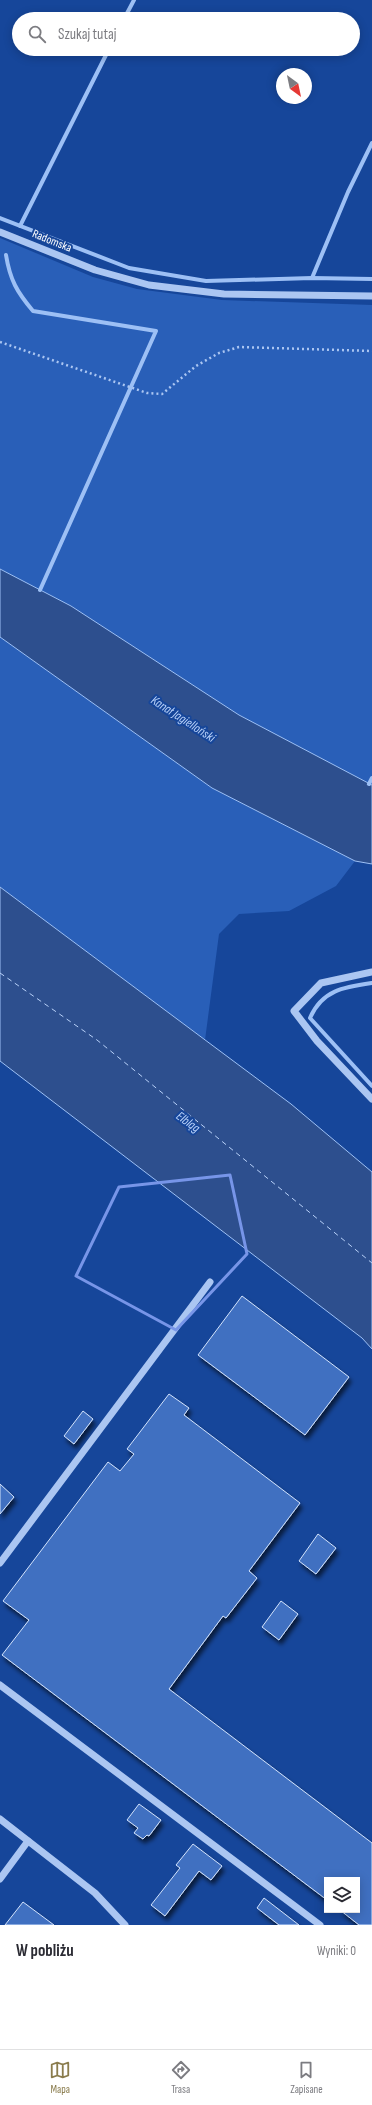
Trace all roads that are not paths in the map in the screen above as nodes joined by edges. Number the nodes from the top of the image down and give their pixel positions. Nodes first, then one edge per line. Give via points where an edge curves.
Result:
1 (0, 232) edge
2 (372, 296) edge
3 (372, 972) edge
4 (372, 1099) edge
5 (210, 1282) dead end
6 (0, 1563) edge
7 (0, 1685) edge
8 (0, 1819) edge
9 (28, 1841) junction
10 (0, 1879) edge
11 (125, 1925) edge
12 (320, 1925) edge

1 - 2 street, Radomska via 95,270 149,285 224,294
3 - 4 street via 321,983 294,1011
5 - 6 street
7 - 12 street
8 - 9 street
9 - 10 street
9 - 11 street via 95,1893

